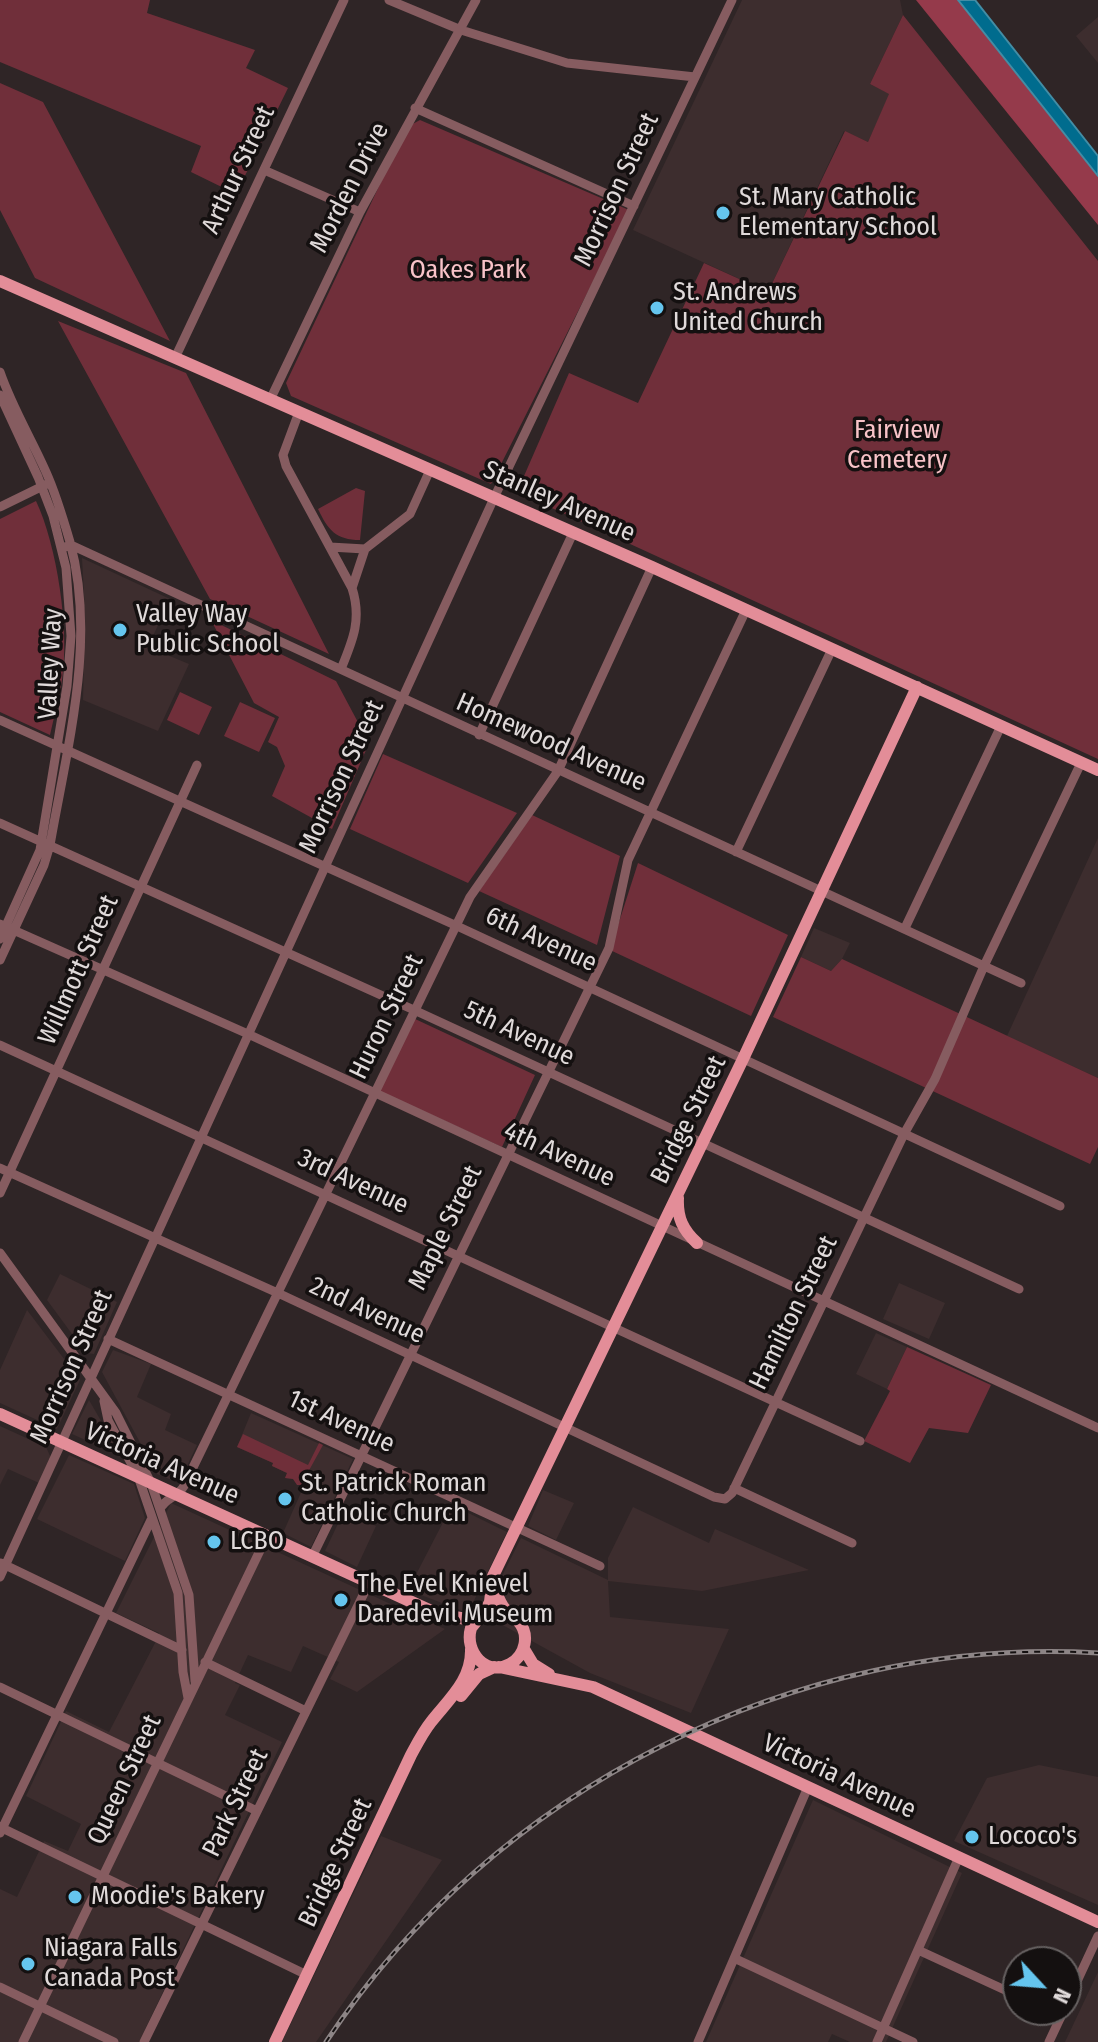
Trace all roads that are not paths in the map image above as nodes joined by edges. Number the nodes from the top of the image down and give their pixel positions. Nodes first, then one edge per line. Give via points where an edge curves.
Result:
1 (344, 0) edge
2 (389, 0) edge
3 (476, 0) edge
4 (732, 0) edge
5 (461, 30) junction
6 (695, 77) junction
7 (415, 108) junction
8 (264, 170) junction
9 (634, 206) junction
10 (360, 212) junction
11 (0, 281) edge
12 (175, 358) junction
13 (0, 372) edge
14 (0, 395) edge
15 (270, 400) junction
16 (299, 412) junction
17 (430, 470) junction
18 (46, 484) junction
19 (494, 498) junction
20 (0, 507) edge
21 (573, 533) junction
22 (67, 546) junction
23 (330, 547) junction
24 (365, 549) junction
25 (652, 567) junction
26 (352, 588) junction
27 (746, 610) junction
28 (832, 649) junction
29 (341, 669) junction
30 (917, 687) junction
31 (402, 700) junction
32 (0, 720) edge
33 (1001, 726) junction
34 (479, 735) junction
35 (63, 748) junction
36 (1081, 763) junction
37 (197, 765) dead end
38 (1098, 770) edge
39 (558, 771) junction
40 (181, 802) junction
41 (650, 812) junction
42 (0, 823) edge
43 (46, 843) junction
44 (736, 852) junction
45 (325, 866) junction
46 (142, 885) junction
47 (823, 891) junction
48 (457, 926) junction
49 (6, 927) edge
50 (905, 928) junction
51 (0, 939) edge
52 (286, 951) junction
53 (0, 960) edge
54 (984, 966) junction
55 (103, 970) junction
56 (1021, 983) dead end
57 (589, 987) junction
58 (414, 1010) junction
59 (248, 1034) junction
60 (0, 1045) edge
61 (743, 1059) junction
62 (57, 1071) junction
63 (546, 1071) junction
64 (374, 1094) junction
65 (904, 1134) junction
66 (201, 1137) junction
67 (702, 1143) junction
68 (506, 1155) junction
69 (4, 1170) edge
70 (679, 1191) junction
71 (0, 1193) edge
72 (328, 1194) junction
73 (1060, 1206) dead end
74 (864, 1217) junction
75 (662, 1226) junction
76 (154, 1237) junction
77 (697, 1243) junction
78 (0, 1253) edge
79 (458, 1254) junction
80 (1019, 1289) dead end
81 (280, 1294) junction
82 (824, 1301) junction
83 (614, 1327) junction
84 (108, 1339) junction
85 (409, 1355) junction
86 (91, 1377) junction
87 (230, 1395) junction
88 (104, 1400) junction
89 (775, 1401) junction
90 (0, 1414) edge
91 (566, 1428) junction
92 (1098, 1428) edge
93 (860, 1441) dead end
94 (62, 1443) junction
95 (361, 1456) junction
96 (138, 1476) junction
97 (151, 1483) junction
98 (734, 1488) junction
99 (179, 1495) junction
100 (160, 1509) junction
101 (151, 1520) junction
102 (518, 1528) junction
103 (267, 1536) junction
104 (852, 1543) dead end
105 (312, 1557) junction
106 (2, 1564) edge
107 (600, 1566) dead end
108 (498, 1570) junction
109 (0, 1577) edge
110 (369, 1583) junction
111 (507, 1613) junction
112 (105, 1614) junction
113 (438, 1614) junction
114 (482, 1616) junction
115 (470, 1645) junction
116 (524, 1649) junction
117 (182, 1650) junction
118 (205, 1662) junction
119 (497, 1667) junction
120 (558, 1679) junction
121 (195, 1684) junction
122 (0, 1687) edge
123 (188, 1698) junction
124 (445, 1707) junction
125 (306, 1711) junction
126 (58, 1715) junction
127 (158, 1762) junction
128 (808, 1787) junction
129 (257, 1811) junction
130 (1, 1830) edge
131 (959, 1857) junction
132 (102, 1878) junction
133 (1098, 1922) edge
134 (202, 1925) junction
135 (1098, 1936) edge
136 (918, 1950) junction
137 (736, 1959) junction
138 (1082, 1970) edge
139 (307, 1975) junction
140 (0, 1987) edge
141 (1002, 1989) edge
142 (40, 2006) junction
143 (883, 2029) junction
144 (23, 2042) edge
145 (114, 2042) edge
146 (144, 2042) edge
147 (275, 2042) edge
148 (698, 2042) edge
149 (877, 2042) edge
150 (913, 2042) edge

1 - 8 street, Arthur Street
2 - 5 street
3 - 5 street, Morden Drive
4 - 6 street, Morrison Street
5 - 6 street via 567,63
5 - 7 street, Morden Drive
6 - 9 street, Morrison Street
7 - 9 street
7 - 10 street, Morden Drive
8 - 10 street
8 - 12 street, Arthur Street
9 - 19 street, Morrison Street
10 - 15 street, Morden Drive
11 - 12 main road, Stanley Avenue
12 - 15 main road, Stanley Avenue
13 - 18 street, Valley Way
14 - 18 street, Valley Way
15 - 16 main road, Stanley Avenue
16 - 17 main road, Stanley Avenue
16 - 23 street via 283,455
17 - 19 main road, Stanley Avenue
17 - 24 street via 410,514
18 - 20 street
18 - 22 street, Valley Way
19 - 21 main road, Stanley Avenue
19 - 31 street, Morrison Street
21 - 25 main road, Stanley Avenue
21 - 34 street
22 - 29 street, Homewood Avenue
22 - 35 street, Valley Way via 80,636 76,692
23 - 24 street
23 - 26 street
24 - 26 street
25 - 27 main road, Stanley Avenue
25 - 39 street, Huron Street
26 - 29 street via 358,618
27 - 28 main road, Stanley Avenue
27 - 41 street, Maple Street
28 - 30 main road, Stanley Avenue
28 - 44 street
29 - 31 street, Homewood Avenue
30 - 33 main road, Stanley Avenue
30 - 47 main road, Bridge Street
31 - 34 street, Homewood Avenue
31 - 45 street, Morrison Street
32 - 35 street, 6th Avenue
33 - 36 main road, Stanley Avenue
33 - 50 street
34 - 39 street, Homewood Avenue
35 - 40 street, 6th Avenue
35 - 43 street, Valley Way
36 - 38 main road, Stanley Avenue
36 - 54 street
37 - 40 street, Willmott Street
39 - 41 street, Homewood Avenue
39 - 48 street, Huron Street via 470,897
40 - 45 street, 6th Avenue
40 - 46 street, Willmott Street
41 - 44 street, Homewood Avenue
41 - 57 street, Maple Street via 628,860 609,948
42 - 43 street, 5th Avenue
43 - 46 street, 5th Avenue
43 - 49 street, Valley Way via 44,865
44 - 47 street, Homewood Avenue
45 - 48 street, 6th Avenue
45 - 52 street, Morrison Street
46 - 52 street, 5th Avenue
46 - 55 street, Willmott Street
47 - 50 street, Homewood Avenue
47 - 61 main road, Bridge Street
48 - 57 street, 6th Avenue
48 - 58 street, Huron Street
49 - 51 street, Valley Way
49 - 53 street, Valley Way
49 - 55 street, 4th Avenue
50 - 54 street, Homewood Avenue
52 - 58 street, 5th Avenue
52 - 59 street, Morrison Street
54 - 56 street, Homewood Avenue
54 - 65 street, Hamilton Street via 935,1079
55 - 59 street, 4th Avenue
55 - 62 street, Willmott Street
57 - 61 street, 6th Avenue
57 - 63 street, Maple Street
58 - 63 street, 5th Avenue
58 - 64 street, Huron Street
59 - 64 street, 4th Avenue
59 - 66 street, Morrison Street
60 - 62 street, 3rd Avenue
61 - 65 street, 6th Avenue
61 - 67 main road, Bridge Street
62 - 66 street, 3rd Avenue
62 - 69 street, Willmott Street
63 - 67 street, 5th Avenue
63 - 68 street, Maple Street
64 - 68 street, 4th Avenue
64 - 72 street, Huron Street
65 - 73 street, 6th Avenue
65 - 74 street, Hamilton Street
66 - 72 street, 3rd Avenue
66 - 76 street, Morrison Street
67 - 70 main road, Bridge Street
67 - 74 street, 5th Avenue
68 - 75 street, 4th Avenue
68 - 79 street, Maple Street
69 - 71 street, Willmott Street
69 - 76 street, 2nd Avenue
70 - 75 main road, Bridge Street
70 - 77 main road via 680,1220
72 - 79 street, 3rd Avenue
72 - 81 street, Huron Street
74 - 80 street, 5th Avenue
74 - 82 street, Hamilton Street
75 - 77 street, 4th Avenue
75 - 83 main road, Bridge Street
76 - 81 street, 2nd Avenue
76 - 84 street, Morrison Street
77 - 82 street, 4th Avenue
78 - 86 street
79 - 83 street, 3rd Avenue
79 - 85 street, Maple Street
81 - 85 street, 2nd Avenue
81 - 87 street, Huron Street
82 - 89 street, Hamilton Street
82 - 92 street, 4th Avenue
83 - 89 street, 3rd Avenue
83 - 91 main road, Bridge Street
84 - 86 street, Morrison Street
84 - 87 street, 1st Avenue
85 - 91 street, 2nd Avenue
85 - 95 street, Maple Street
86 - 88 street
86 - 94 street, Morrison Street
87 - 95 street, 1st Avenue
87 - 99 street, Huron Street
88 - 96 street via 108,1420
88 - 97 street via 116,1413
89 - 93 street, 3rd Avenue
89 - 98 street, Hamilton Street
90 - 94 main road, Victoria Avenue
91 - 98 street, 2nd Avenue via 714,1497 725,1499
91 - 102 main road, Bridge Street
94 - 96 main road, Victoria Avenue
94 - 106 street, Morrison Street
95 - 102 street, 1st Avenue
95 - 105 street, Maple Street
96 - 97 main road, Victoria Avenue
96 - 101 street
97 - 99 main road, Victoria Avenue
97 - 100 street
98 - 104 street
99 - 100 street
99 - 103 main road, Victoria Avenue
100 - 121 street via 189,1595
101 - 112 street
101 - 117 street via 178,1593
102 - 107 street, 1st Avenue
102 - 108 main road, Bridge Street
103 - 105 main road, Victoria Avenue
103 - 118 street, Queen Street
105 - 110 main road, Victoria Avenue
106 - 109 street, Morrison Street
106 - 112 street
108 - 111 main road via 497,1594
108 - 114 main road, Bridge Street
110 - 113 main road, Victoria Avenue
110 - 125 street, Park Street
111 - 114 main road
111 - 116 main road via 521,1623
112 - 117 street
112 - 126 street
113 - 114 main road, Victoria Avenue
113 - 115 main road, Victoria Avenue via 461,1629
114 - 115 main road via 471,1628
115 - 119 main road via 480,1661
115 - 124 main road, Bridge Street via 464,1681
116 - 119 main road via 514,1662
116 - 120 main road, Victoria Avenue via 533,1664
117 - 123 street
118 - 121 street, Queen Street
118 - 125 street
119 - 120 main road, Victoria Avenue
119 - 124 main road, Bridge Street via 479,1674
120 - 128 main road, Victoria Avenue via 593,1687
121 - 123 street, Queen Street
122 - 126 street
123 - 127 street, Queen Street
124 - 139 main road, Bridge Street via 411,1755
125 - 129 street, Park Street
126 - 127 street
126 - 130 street
127 - 129 street
127 - 132 street, Queen Street
128 - 131 main road, Victoria Avenue
128 - 137 street
129 - 134 street, Park Street
130 - 132 street
131 - 133 main road, Victoria Avenue
131 - 136 street
132 - 134 street
132 - 142 street, Queen Street
134 - 139 street
134 - 146 street, Park Street
135 - 138 street
136 - 141 street
136 - 143 street
137 - 143 street
137 - 148 street
139 - 147 main road, Bridge Street
140 - 142 street
142 - 144 street, Queen Street
142 - 145 street
143 - 149 street
143 - 150 street

